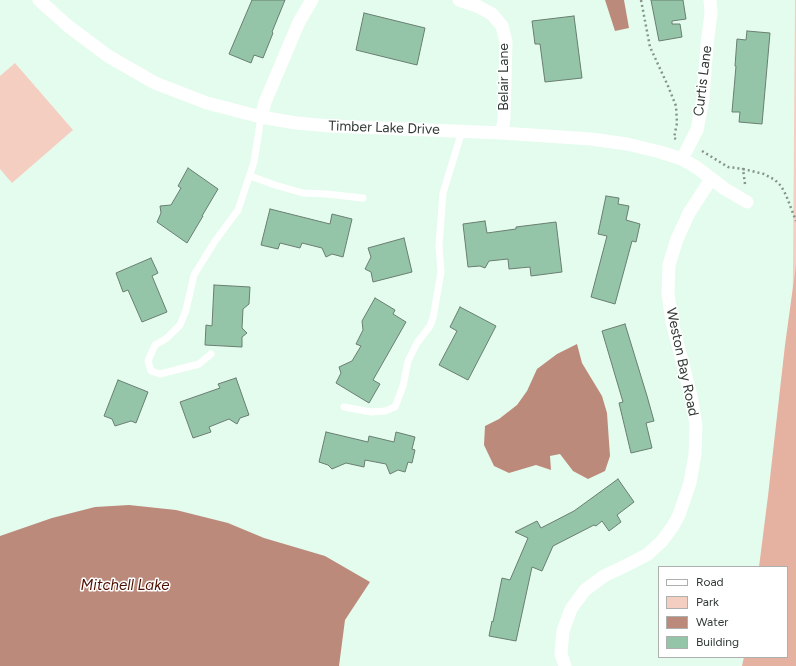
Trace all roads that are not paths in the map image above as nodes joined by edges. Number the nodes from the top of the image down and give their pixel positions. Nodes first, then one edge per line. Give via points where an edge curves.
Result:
1 (40, 0) edge
2 (312, 0) edge
3 (459, 0) edge
4 (710, 0) edge
5 (261, 117) junction
6 (462, 131) junction
7 (502, 133) junction
8 (682, 159) junction
9 (250, 176) junction
10 (711, 179) junction
11 (363, 198) dead end
12 (747, 202) road end
13 (211, 354) dead end
14 (344, 407) dead end
15 (565, 666) edge

1 - 5 street, Timber Lake Drive via 68,26 108,56 155,83 208,103
2 - 5 street via 299,22
3 - 7 street, Belair Lane via 492,14 502,26 506,42
4 - 8 street, Curtis Lane via 703,98 696,130
5 - 6 street, Timber Lake Drive via 330,126
5 - 9 lane
6 - 7 street, Timber Lake Drive
6 - 14 lane via 443,193 439,246 441,272 430,326 408,361 395,407 385,412
7 - 8 street, Timber Lake Drive via 627,144
8 - 10 street, Timber Lake Drive
9 - 11 lane via 303,193
9 - 13 lane via 238,210 194,275 180,325 167,338 155,345 148,362 151,371 160,374 199,364
10 - 12 street, Timber Lake Drive
10 - 15 street, Weston Bay Road via 677,239 669,265 668,294 672,322 696,425 690,483 679,515 662,541 648,554 604,576 585,590 571,609 563,630 561,654

